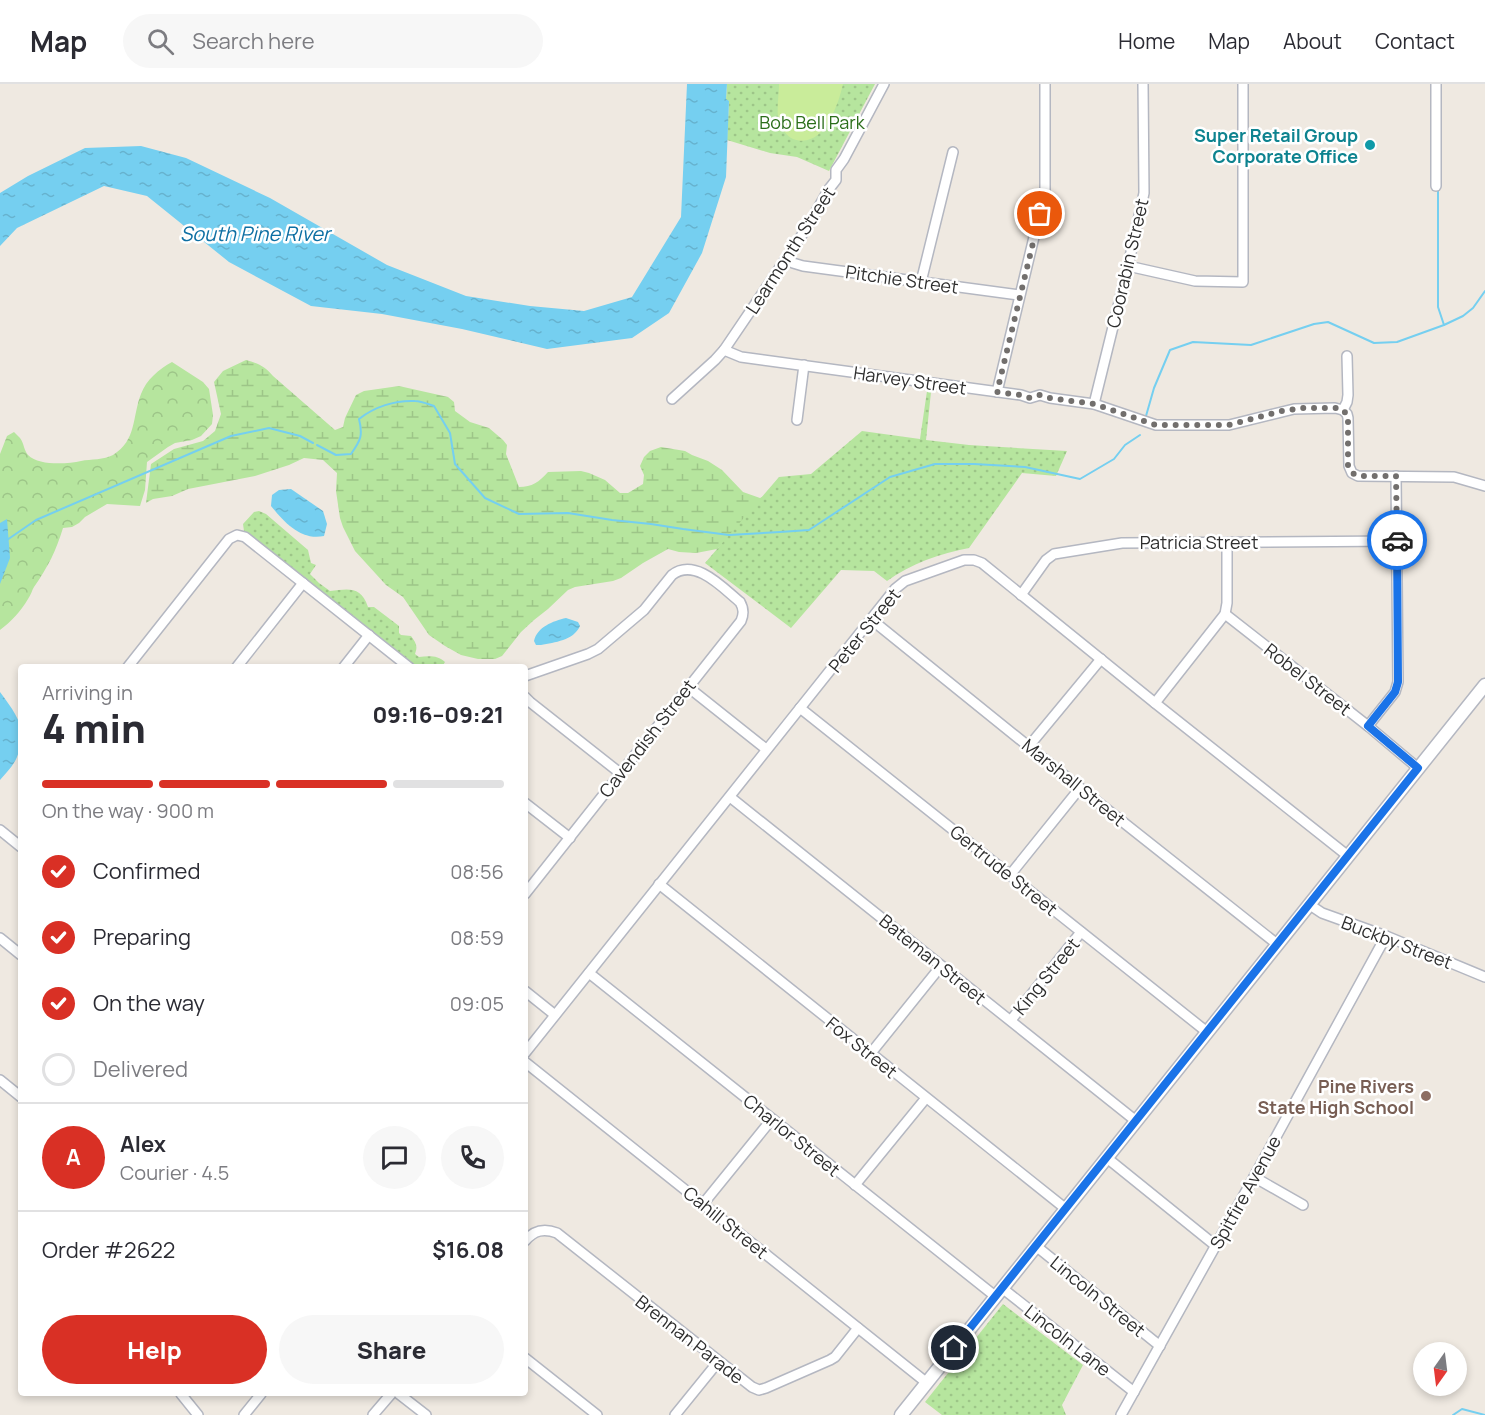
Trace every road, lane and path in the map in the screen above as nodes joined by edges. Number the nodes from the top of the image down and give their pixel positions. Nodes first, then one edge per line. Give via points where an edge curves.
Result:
1 (884, 84) edge
2 (1045, 84) edge
3 (1143, 84) edge
4 (1243, 84) edge
5 (1436, 84) edge
6 (953, 152) dead end
7 (1437, 186) dead end
8 (787, 258) junction
9 (1128, 266) junction
10 (921, 282) junction
11 (1019, 295) junction
12 (724, 350) junction
13 (1347, 356) dead end
14 (804, 366) junction
15 (997, 392) junction
16 (672, 399) dead end
17 (1094, 404) junction
18 (1343, 410) junction
19 (797, 420) dead end
20 (1396, 476) junction
21 (1485, 486) edge
22 (1397, 541) junction
23 (1227, 543) junction
24 (303, 583) junction
25 (1021, 595) junction
26 (1225, 614) junction
27 (872, 620) junction
28 (369, 635) junction
29 (1101, 659) junction
30 (130, 664) edge
31 (239, 664) edge
32 (346, 664) edge
33 (405, 664) edge
34 (528, 675) edge
35 (1485, 685) edge
36 (688, 687) junction
37 (528, 700) edge
38 (1155, 703) junction
39 (800, 708) junction
40 (1368, 726) junction
41 (1029, 746) junction
42 (766, 749) junction
43 (1418, 768) junction
44 (620, 773) junction
45 (1080, 788) junction
46 (730, 797) junction
47 (528, 805) edge
48 (0, 830) edge
49 (570, 838) junction
50 (18, 845) edge
51 (1348, 856) junction
52 (1010, 875) junction
53 (659, 884) junction
54 (528, 890) edge
55 (1310, 905) junction
56 (1081, 932) junction
57 (1386, 936) junction
58 (0, 938) edge
59 (1277, 944) junction
60 (18, 953) edge
61 (941, 966) junction
62 (589, 973) junction
63 (1485, 977) edge
64 (528, 993) edge
65 (555, 1015) junction
66 (1011, 1020) junction
67 (1207, 1032) junction
68 (528, 1049) edge
69 (871, 1053) junction
70 (528, 1064) edge
71 (0, 1080) edge
72 (18, 1095) edge
73 (927, 1098) junction
74 (772, 1119) junction
75 (1136, 1121) junction
76 (1107, 1158) junction
77 (1254, 1177) junction
78 (855, 1185) junction
79 (703, 1204) junction
80 (1303, 1205) dead end
81 (1066, 1209) junction
82 (528, 1238) edge
83 (1036, 1246) junction
84 (1216, 1246) junction
85 (999, 1292) junction
86 (858, 1328) junction
87 (1160, 1346) junction
88 (528, 1360) edge
89 (718, 1362) junction
90 (927, 1383) junction
91 (1134, 1392) junction
92 (184, 1396) edge
93 (259, 1396) edge
94 (389, 1396) edge
95 (402, 1396) edge
96 (586, 1407) junction
97 (198, 1415) edge
98 (244, 1415) edge
99 (373, 1415) edge
100 (426, 1415) edge
101 (580, 1415) edge
102 (597, 1415) edge
103 (675, 1415) edge
104 (901, 1415) edge
105 (1121, 1415) edge

1 - 8 street, Learmonth Street via 836,170 836,180
2 - 11 street via 1045,191
3 - 9 street, Coorabin Street via 1144,194
4 - 9 street via 1243,282 1195,281
5 - 7 street
6 - 10 street
8 - 10 street, Pitchie Street via 803,266
8 - 12 street, Learmonth Street
9 - 17 street, Coorabin Street
10 - 11 street, Pitchie Street
11 - 15 street
12 - 14 street, Harvey Street via 741,357
12 - 16 street, Learmonth Street
13 - 18 street via 1348,395
14 - 15 street, Harvey Street
14 - 19 street
15 - 17 street, Harvey Street
17 - 18 street, Harvey Street via 1156,425 1229,425 1294,409
18 - 20 street via 1348,418 1348,466 1352,473
20 - 21 street via 1454,477
20 - 22 street
22 - 23 street, Patricia Street
22 - 40 street via 1398,682 1395,692
23 - 25 street, Patricia Street via 1122,543 1054,555
23 - 26 street
24 - 28 street
24 - 30 street via 245,537 229,538
24 - 31 street
25 - 27 street, Peter Street via 982,563 964,561 905,581
25 - 29 street, Peter Street
26 - 38 street
26 - 40 street, Robel Street
27 - 39 street, Peter Street
27 - 41 street, Marshall Street
28 - 32 street
28 - 33 street
29 - 38 street, Peter Street
29 - 41 street
34 - 36 street, Cavendish Street via 598,649 644,610 672,574 686,569 703,573 743,608 741,621
35 - 43 main road
36 - 42 street
36 - 44 street, Cavendish Street
37 - 44 street
38 - 51 street, Peter Street
39 - 42 street, Peter Street
39 - 52 street, Gertrude Street
40 - 43 street, Robel Street
41 - 45 street, Marshall Street
42 - 46 street, Peter Street
43 - 51 main road
44 - 49 street, Cavendish Street
45 - 52 street
45 - 59 street, Marshall Street
46 - 53 street, Peter Street
46 - 61 street, Bateman Street
47 - 49 street
48 - 50 street
49 - 54 street, Cavendish Street
51 - 55 main road
52 - 56 street, Gertrude Street
53 - 62 street, Peter Street
53 - 69 street, Fox Street
55 - 57 street, Buckby Street
55 - 59 main road
56 - 66 street, King Street
56 - 67 street, Gertrude Street
57 - 63 street, Buckby Street
57 - 77 street, Spitfire Avenue
58 - 60 street
59 - 67 main road
61 - 66 street, Bateman Street
61 - 69 street
62 - 65 street, Peter Street
62 - 74 street, Charlor Street
64 - 65 street
65 - 68 street, Peter Street
66 - 75 street, Bateman Street
67 - 75 main road
69 - 73 street, Fox Street
70 - 79 street, Cahill Street
71 - 72 street
73 - 78 street
73 - 81 street, Fox Street
74 - 78 street, Charlor Street
74 - 79 street
75 - 76 main road
76 - 81 main road
76 - 84 street
77 - 80 street
77 - 84 street, Spitfire Avenue
78 - 85 street, Charlor Street
79 - 86 street, Cahill Street
81 - 83 main road
82 - 89 street, Brennan Parade via 542,1230 557,1233
83 - 85 main road
83 - 87 street, Lincoln Street
84 - 87 street, Spitfire Avenue
85 - 90 main road
85 - 91 street, Lincoln Lane
86 - 89 street, Brennan Parade via 835,1357 759,1390
86 - 90 street, Cahill Street
87 - 91 street, Spitfire Avenue
88 - 96 street
89 - 103 street
90 - 104 main road
91 - 105 street, Spitfire Avenue
92 - 97 street
93 - 98 street
94 - 99 street
95 - 100 street
96 - 101 street
96 - 102 street

